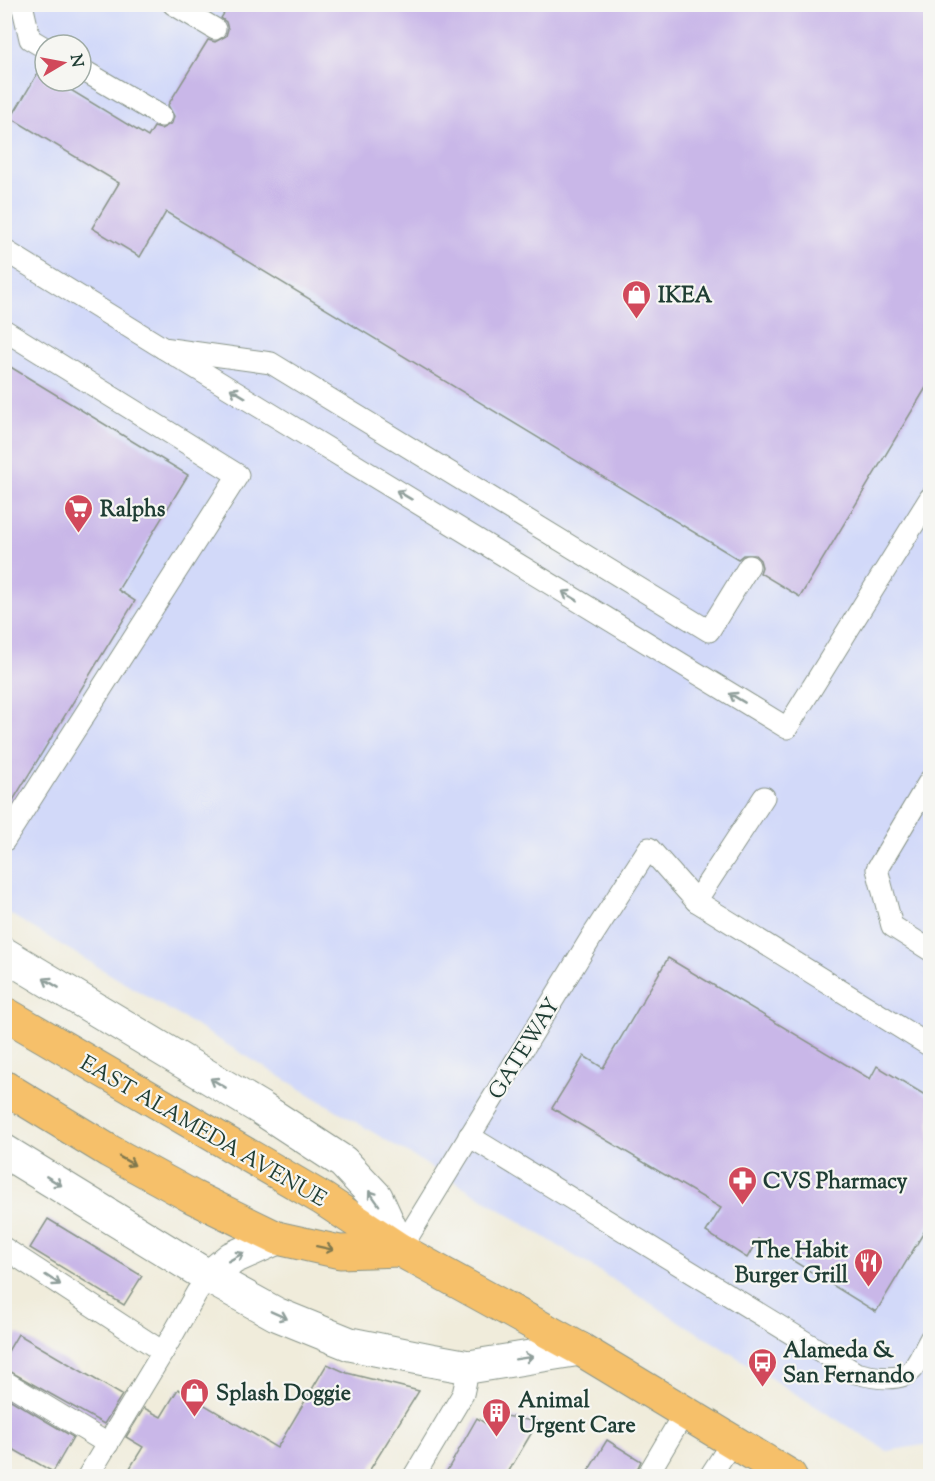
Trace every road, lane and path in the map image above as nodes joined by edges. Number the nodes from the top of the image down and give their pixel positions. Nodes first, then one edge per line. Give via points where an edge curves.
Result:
1 (22, 4) edge
2 (173, 4) edge
3 (215, 29) dead end
4 (33, 41) edge
5 (93, 76) edge
6 (161, 116) dead end
7 (4, 250) edge
8 (4, 330) edge
9 (163, 348) junction
10 (930, 498) edge
11 (749, 566) dead end
12 (930, 780) edge
13 (764, 797) dead end
14 (4, 841) edge
15 (696, 901) junction
16 (930, 950) edge
17 (4, 954) edge
18 (4, 1013) edge
19 (930, 1046) edge
20 (4, 1087) edge
21 (469, 1136) junction
22 (4, 1151) edge
23 (277, 1238) junction
24 (4, 1248) edge
25 (400, 1250) junction
26 (209, 1277) junction
27 (930, 1339) edge
28 (580, 1348) junction
29 (163, 1352) junction
30 (469, 1366) junction
31 (4, 1381) edge
32 (684, 1413) junction
33 (732, 1442) junction
34 (108, 1444) junction
35 (88, 1476) edge
36 (414, 1476) edge
37 (647, 1476) edge
38 (710, 1476) edge
39 (790, 1476) edge

1 - 4 lane
2 - 3 lane
5 - 6 lane
7 - 9 lane
8 - 14 lane via 238,475
10 -> 9 lane via 787,728
9 - 11 lane via 271,363 709,631
12 - 16 lane via 877,869 892,926
13 - 15 lane
15 - 19 lane
15 - 21 lane, GATEWAY via 649,848
25 -> 17 street via 376,1197 343,1162
18 - 25 main road, EAST ALAMEDA AVENUE via 323,1199
20 -> 23 main road via 193,1197
21 - 25 lane, GATEWAY
21 - 27 lane via 856,1373 884,1378 912,1371
22 -> 26 street
23 -> 25 main road via 340,1252
26 -> 23 street via 232,1258
24 -> 29 lane
25 - 28 main road, EAST ALAMEDA AVENUE
26 - 29 lane
26 -> 30 street via 276,1314 350,1344
30 -> 28 street
28 - 32 main road, EAST ALAMEDA AVENUE
29 - 34 lane
30 - 36 lane via 463,1394
31 - 34 lane
32 - 33 main road, EAST ALAMEDA AVENUE
32 - 37 lane
33 - 38 lane
33 - 39 main road, EAST ALAMEDA AVENUE
34 - 35 lane

